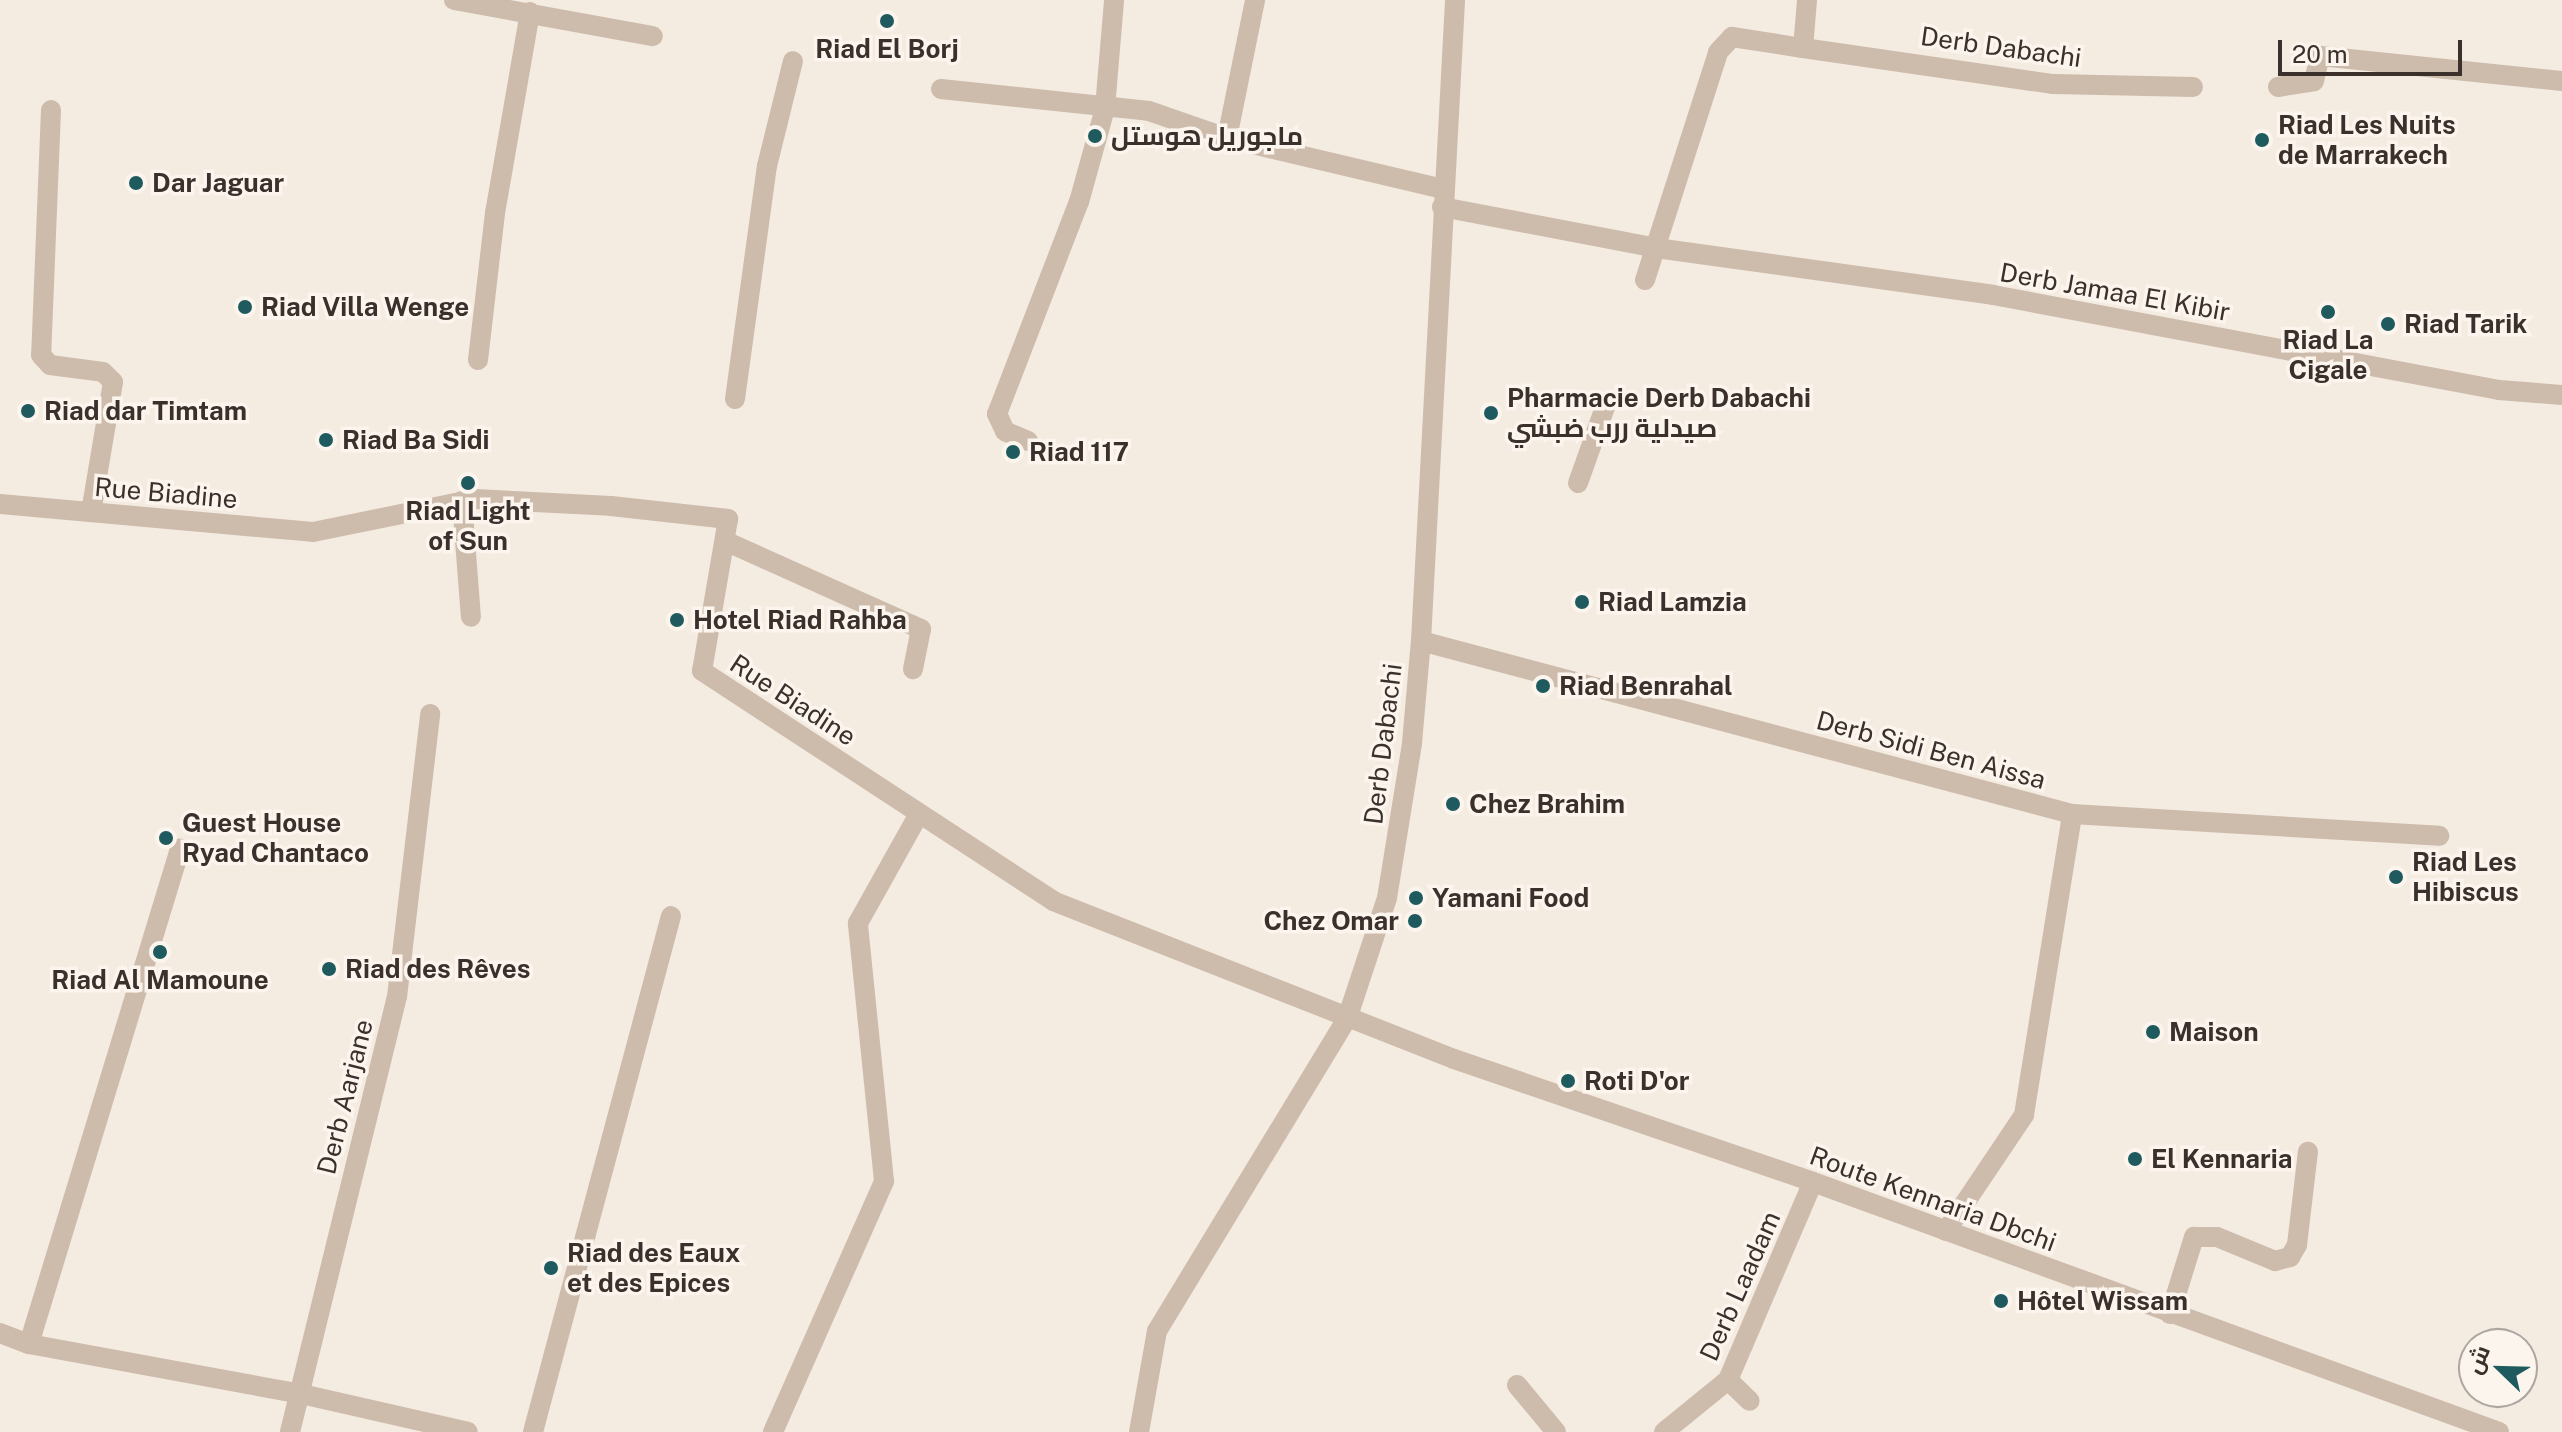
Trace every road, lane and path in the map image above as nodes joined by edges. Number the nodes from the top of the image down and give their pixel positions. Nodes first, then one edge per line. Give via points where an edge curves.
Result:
1 (454, 0) edge
2 (1114, 0) edge
3 (1255, 0) edge
4 (1455, 0) edge
5 (1807, 0) edge
6 (496, 3) edge
7 (530, 12) junction
8 (653, 36) dead end
9 (1803, 48) junction
10 (793, 61) dead end
11 (2562, 81) edge
12 (2193, 87) dead end
13 (2278, 87) dead end
14 (941, 89) dead end
15 (1105, 108) junction
16 (51, 110) dead end
17 (1227, 138) junction
18 (1442, 198) junction
19 (1656, 248) junction
20 (1645, 280) dead end
21 (478, 360) dead end
22 (2562, 395) edge
23 (735, 399) dead end
24 (1605, 407) dead end
25 (1028, 441) dead end
26 (1578, 483) dead end
27 (462, 501) junction
28 (0, 504) edge
29 (91, 512) junction
30 (725, 541) junction
31 (471, 617) dead end
32 (1421, 641) junction
33 (913, 669) dead end
34 (430, 714) dead end
35 (919, 814) junction
36 (2072, 814) junction
37 (2439, 836) dead end
38 (180, 849) dead end
39 (671, 916) dead end
40 (1347, 1019) junction
41 (2308, 1152) dead end
42 (1813, 1182) junction
43 (1946, 1231) junction
44 (2170, 1314) junction
45 (0, 1333) edge
46 (29, 1344) junction
47 (1728, 1380) junction
48 (1517, 1385) dead end
49 (297, 1393) junction
50 (1750, 1401) dead end
51 (290, 1432) edge
52 (468, 1432) edge
53 (533, 1432) edge
54 (773, 1432) edge
55 (1139, 1432) edge
56 (1556, 1432) edge
57 (1664, 1432) edge
58 (2499, 1432) edge

1 - 6 street
2 - 15 street
3 - 17 street
4 - 18 street, Derb Dabachi
5 - 9 street
6 - 7 street
7 - 8 street
7 - 21 street via 495,213
9 - 12 street, Derb Dabachi via 2053,84
9 - 19 street, Derb Dabachi via 1725,41
10 - 23 street via 767,166
11 - 13 street via 2320,56 2314,81
14 - 15 street, Derb Jamaa El Kibir
15 - 17 street, Derb Jamaa El Kibir via 1149,111
15 - 25 street via 1079,202 997,414 1005,431
16 - 29 street via 41,355 50,365 103,372 113,382
17 - 18 street, Derb Jamaa El Kibir
18 - 19 street, Derb Jamaa El Kibir
18 - 32 street, Derb Dabachi
19 - 20 street
19 - 22 street, Derb Jamaa El Kibir via 1993,295 2499,390
24 - 26 street
27 - 29 street, Rue Biadine via 313,532
27 - 30 street, Rue Biadine via 611,506 728,519
27 - 31 street
28 - 29 street, Rue Biadine
30 - 33 street via 921,629
30 - 35 street, Rue Biadine via 702,671
32 - 36 street, Derb Sidi Ben Aissa
32 - 40 street, Derb Dabachi via 1412,743 1387,898
34 - 49 street, Derb Aarjane via 397,997
35 - 40 street, Rue Biadine via 1053,901
35 - 54 street via 858,923 884,1181
36 - 37 street, Derb Sidi Ben Aissa
36 - 43 street via 2024,1115
38 - 46 street
39 - 53 street
40 - 42 street, Route Kennaria Dbchi
40 - 55 street, Derb Dabachi via 1157,1331
41 - 44 street via 2297,1245 2290,1257 2275,1261 2217,1237 2194,1237
42 - 43 street, Route Kennaria Dbchi
42 - 47 street, Derb Laadam
43 - 44 street, Route Kennaria Dbchi
44 - 58 street, Route Kennaria Dbchi
45 - 46 street
46 - 49 street
47 - 50 street
47 - 57 street, Derb Laadam
48 - 56 street
49 - 51 street, Derb Aarjane
49 - 52 street

